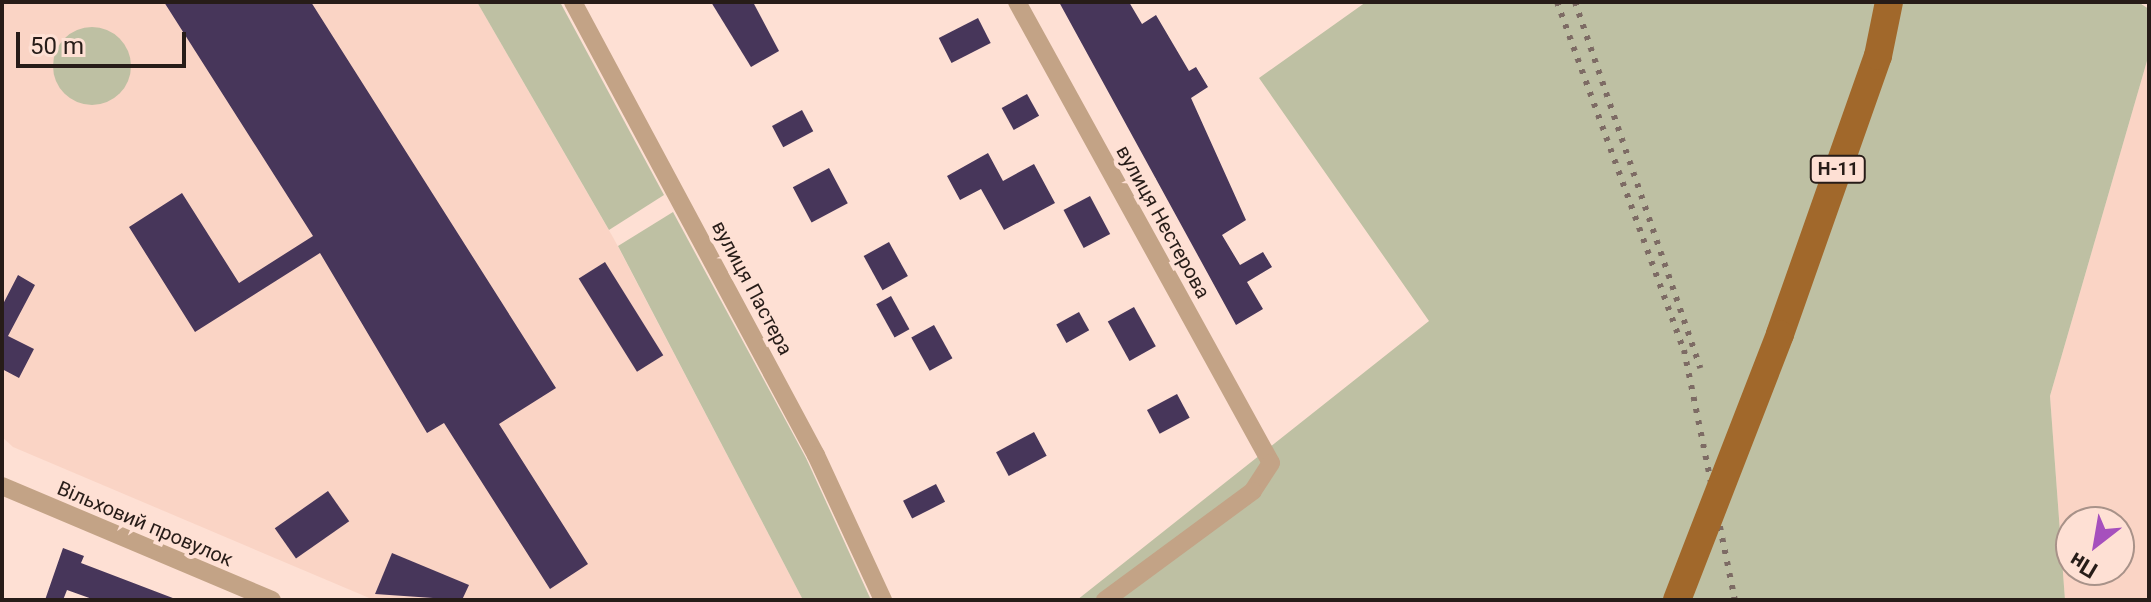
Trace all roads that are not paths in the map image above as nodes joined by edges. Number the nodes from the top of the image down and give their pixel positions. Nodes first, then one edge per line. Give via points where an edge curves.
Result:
1 (573, 2) edge
2 (1017, 2) edge
3 (1889, 2) edge
4 (2, 486) edge
5 (272, 600) edge
6 (883, 600) edge
7 (1105, 600) edge
8 (1677, 600) edge

1 - 6 street, вулиця Пастера via 816,455
2 - 7 street, вулиця Нестерова via 1271,463 1253,491
3 - 8 main road, Н-11, bridge via 1878,56 1780,334
4 - 5 street, Вільховий провулок

